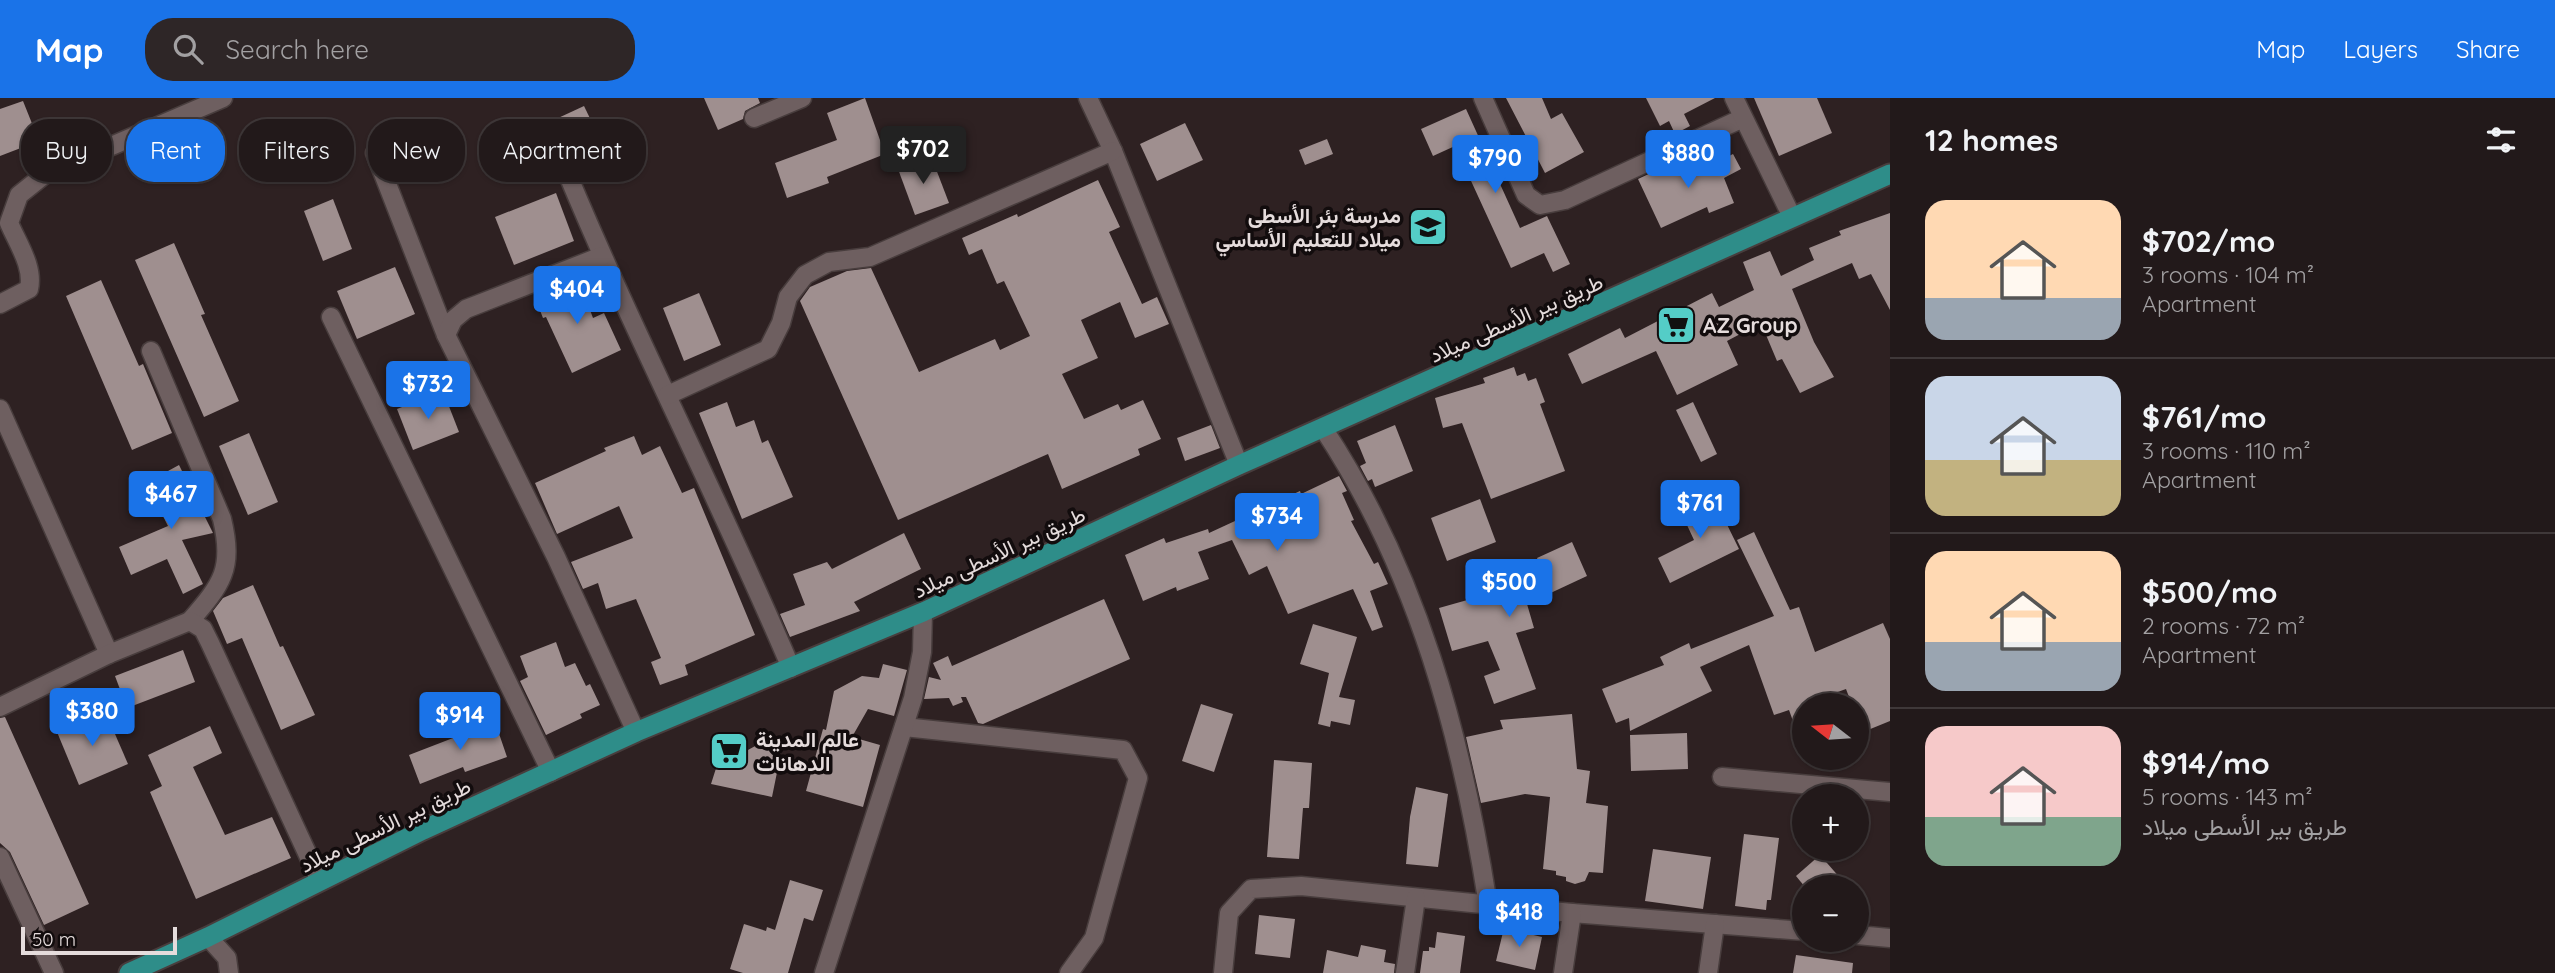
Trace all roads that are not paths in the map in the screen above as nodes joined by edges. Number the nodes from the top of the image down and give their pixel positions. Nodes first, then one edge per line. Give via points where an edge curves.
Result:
1 (223, 98) edge
2 (802, 98) edge
3 (1088, 98) edge
4 (1483, 98) edge
5 (1734, 98) edge
6 (754, 118) dead end
7 (1743, 118) junction
8 (1113, 151) junction
9 (1890, 174) edge
10 (386, 182) edge
11 (571, 182) edge
12 (1792, 217) junction
13 (602, 256) junction
14 (0, 304) edge
15 (331, 317) dead end
16 (446, 335) junction
17 (151, 351) dead end
18 (668, 395) junction
19 (0, 409) edge
20 (1324, 428) junction
21 (1239, 465) junction
22 (922, 612) junction
23 (190, 621) junction
24 (109, 654) junction
25 (791, 668) junction
26 (0, 707) edge
27 (904, 727) junction
28 (636, 732) junction
29 (551, 772) junction
30 (1722, 777) dead end
31 (1890, 792) edge
32 (0, 857) edge
33 (320, 881) junction
34 (1416, 898) junction
35 (1488, 905) junction
36 (1572, 913) junction
37 (1715, 924) junction
38 (1792, 930) edge
39 (1869, 936) edge
40 (208, 937) junction
41 (1890, 938) edge
42 (54, 973) edge
43 (129, 973) edge
44 (229, 973) edge
45 (824, 973) edge
46 (1069, 973) edge
47 (1223, 973) edge
48 (1405, 973) edge
49 (1563, 973) edge
50 (1708, 973) edge

1 - 14 street via 44,175 19,195 9,223 31,280 29,289
2 - 6 street
3 - 8 street
4 - 7 street via 1526,195 1540,205 1565,200
5 - 7 street
7 - 12 street
8 - 18 street via 870,257 829,262 805,275 788,297 768,349
8 - 21 street
9 - 12 main road, طريق بير الأسطى ميلاد
10 - 16 street
11 - 13 street
12 - 20 main road, طريق بير الأسطى ميلاد
13 - 16 street via 466,309 453,320
13 - 18 street
15 - 29 street
16 - 28 street
17 - 23 street via 222,519 228,544 218,588
18 - 25 street
19 - 24 street
20 - 21 main road, طريق بير الأسطى ميلاد
20 - 35 street via 1371,508 1446,696 1475,817
21 - 22 main road, طريق بير الأسطى ميلاد
22 - 25 main road, طريق بير الأسطى ميلاد
22 - 27 street via 922,652
23 - 24 street
23 - 33 street via 203,628
24 - 26 street
25 - 28 main road, طريق بير الأسطى ميلاد
27 - 45 street
27 - 46 street via 1123,750 1132,763 1138,778 1094,938
28 - 29 main road, طريق بير الأسطى ميلاد
29 - 33 main road, طريق بير الأسطى ميلاد
30 - 31 street
32 - 42 street
33 - 40 main road, طريق بير الأسطى ميلاد
34 - 35 street
34 - 47 street via 1301,886 1251,889 1229,914
34 - 48 street
35 - 36 street
36 - 37 street
36 - 49 street
37 - 38 street
37 - 50 street
39 - 41 street
40 - 43 main road, طريق بير الأسطى ميلاد
40 - 44 street via 227,958

